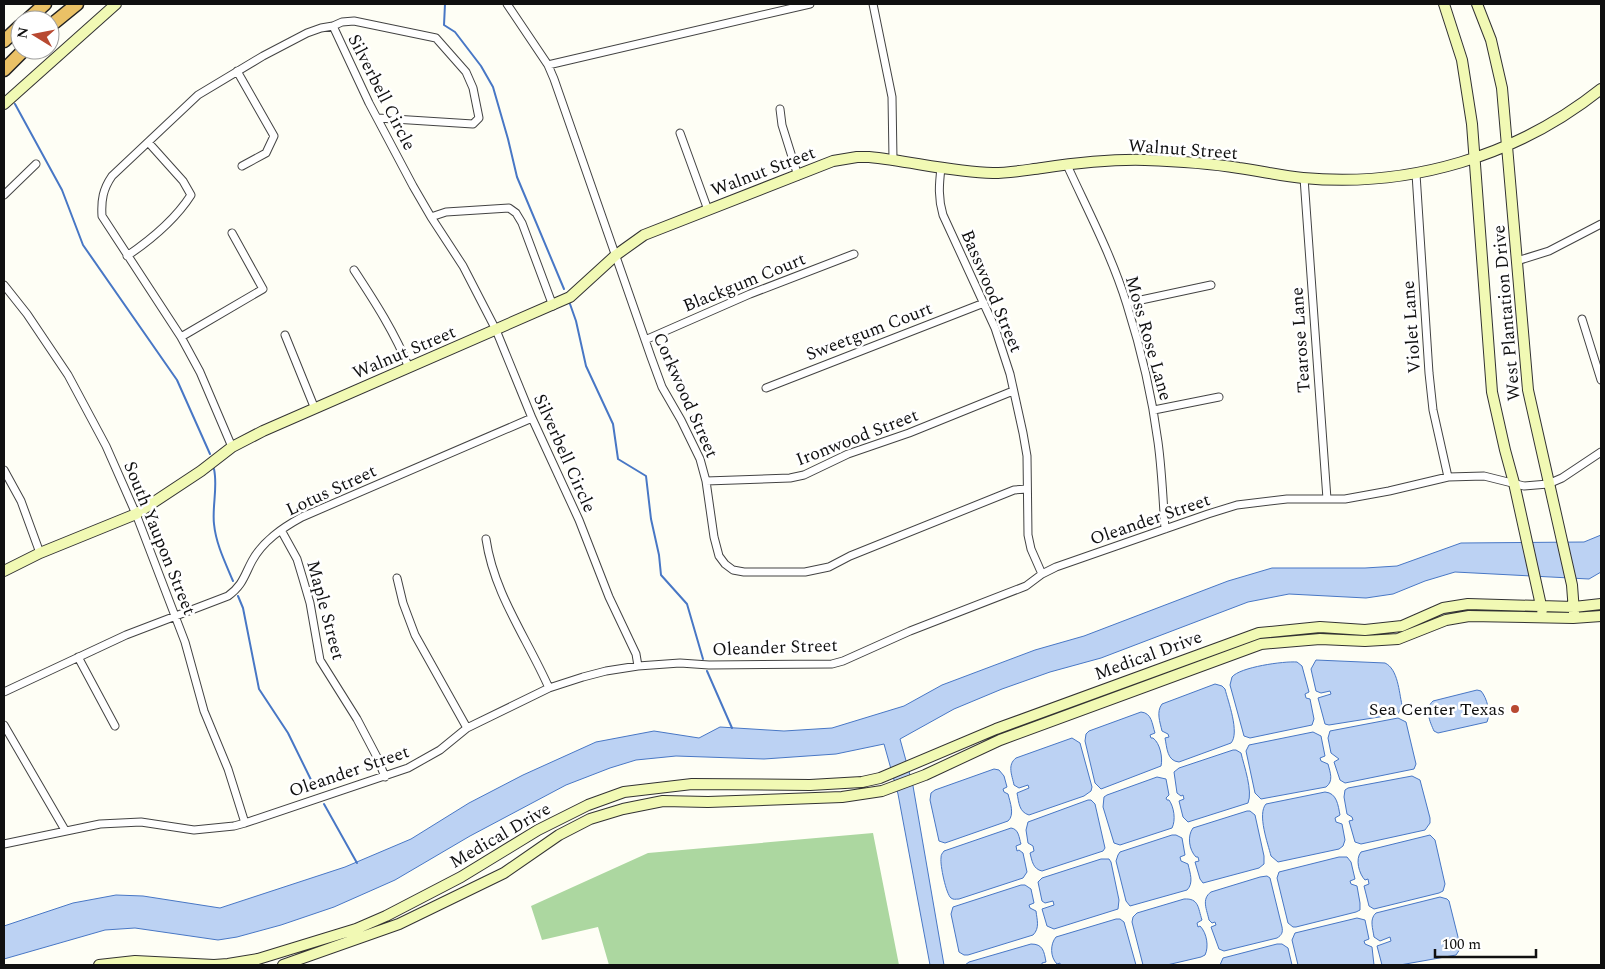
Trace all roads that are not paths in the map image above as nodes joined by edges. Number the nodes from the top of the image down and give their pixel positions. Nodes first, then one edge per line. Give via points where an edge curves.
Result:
1 (77, 4) edge
2 (116, 4) edge
3 (508, 4) edge
4 (810, 4) edge
5 (872, 4) edge
6 (1444, 4) edge
7 (1477, 4) edge
8 (60, 18) edge
9 (333, 26) junction
10 (14, 60) edge
11 (548, 65) junction
12 (4, 70) edge
13 (237, 71) junction
14 (1601, 89) edge
15 (4, 104) edge
16 (780, 109) dead end
17 (378, 118) junction
18 (680, 133) dead end
19 (148, 142) junction
20 (1508, 145) junction
21 (1474, 158) junction
22 (893, 159) junction
23 (36, 164) dead end
24 (1067, 165) junction
25 (242, 166) dead end
26 (941, 168) junction
27 (1416, 174) junction
28 (798, 176) junction
29 (1304, 178) junction
30 (4, 195) edge
31 (708, 210) junction
32 (431, 217) junction
33 (1601, 224) edge
34 (232, 233) dead end
35 (854, 254) dead end
36 (616, 255) junction
37 (127, 256) junction
38 (1517, 261) junction
39 (354, 270) dead end
40 (4, 285) edge
41 (1211, 285) dead end
42 (984, 303) junction
43 (1127, 303) junction
44 (553, 306) junction
45 (1582, 319) dead end
46 (496, 330) junction
47 (285, 335) dead end
48 (181, 337) junction
49 (645, 340) junction
50 (410, 368) junction
51 (1601, 380) edge
52 (766, 388) dead end
53 (1013, 391) junction
54 (1219, 397) dead end
55 (315, 408) junction
56 (1154, 410) junction
57 (532, 418) junction
58 (232, 448) junction
59 (1601, 452) edge
60 (4, 470) edge
61 (1448, 477) junction
62 (706, 481) junction
63 (1514, 483) junction
64 (1548, 484) junction
65 (1027, 489) junction
66 (1326, 499) junction
67 (136, 514) junction
68 (1166, 529) junction
69 (281, 530) junction
70 (486, 539) dead end
71 (40, 553) junction
72 (4, 571) edge
73 (1042, 574) junction
74 (396, 578) dead end
75 (1601, 604) edge
76 (1502, 605) junction
77 (1541, 605) junction
78 (1574, 607) junction
79 (1601, 616) edge
80 (174, 617) junction
81 (1501, 617) junction
82 (1543, 617) junction
83 (1573, 618) junction
84 (1393, 627) junction
85 (1398, 638) junction
86 (78, 657) junction
87 (638, 666) junction
88 (549, 688) junction
89 (4, 692) edge
90 (4, 725) edge
91 (115, 726) dead end
92 (467, 728) junction
93 (922, 761) junction
94 (928, 773) junction
95 (385, 776) junction
96 (245, 823) junction
97 (65, 830) junction
98 (4, 844) edge
99 (299, 947) junction
100 (302, 962) edge
101 (99, 965) edge
102 (283, 965) edge

1 - 8 highway
2 - 15 street
3 - 11 street, Corkwood Street
4 - 11 street
5 - 22 street via 892,97
6 - 21 street, West Plantation Drive via 1462,60
7 - 20 street, West Plantation Drive via 1498,64
9 - 13 street, Silverbell Circle via 307,33
9 - 17 street, Silverbell Circle
9 - 17 street via 354,21 436,38 466,72 480,118 473,124
10 - 12 highway
11 - 36 street, Corkwood Street
13 - 19 street, Silverbell Circle via 198,95
13 - 25 street via 274,136 266,154
14 - 20 street, Walnut Street via 1553,123
16 - 28 street
17 - 32 street, Silverbell Circle
18 - 31 street
19 - 37 street, Silverbell Circle via 112,176 102,195 102,216
19 - 37 street via 184,181 191,195 171,221
20 - 21 street, Walnut Street
20 - 38 street, West Plantation Drive
21 - 27 street, Walnut Street
21 - 63 street, West Plantation Drive via 1492,392
22 - 26 street, Walnut Street
22 - 28 street, Walnut Street via 845,158
23 - 30 street
24 - 26 street, Walnut Street via 992,173
24 - 29 street, Walnut Street via 1107,161 1179,161
24 - 43 street, Moss Rose Lane
26 - 42 street, Basswood Street via 940,204
27 - 29 street, Walnut Street via 1352,180
27 - 61 street, Violet Lane via 1431,392
28 - 31 street, Walnut Street
29 - 66 street, Tearose Lane
31 - 36 street, Walnut Street via 644,235
32 - 44 street via 446,212 495,207 516,212
32 - 46 street, Silverbell Circle via 463,266
33 - 38 street via 1549,251
34 - 48 street via 262,289
35 - 49 street, Blackgum Court via 750,294
36 - 44 street, Walnut Street via 570,297
36 - 49 street, Corkwood Street
37 - 48 street, Silverbell Circle
38 - 64 street, West Plantation Drive via 1528,390
39 - 50 street via 392,328
40 - 67 street, South Yaupon Street via 83,400
41 - 43 street
42 - 52 street, Sweetgum Court
42 - 53 street, Basswood Street via 1001,345
43 - 56 street, Moss Rose Lane
44 - 46 street, Walnut Street
45 - 51 street
46 - 50 street, Walnut Street
46 - 57 street, Silverbell Circle
47 - 55 street
48 - 58 street, Silverbell Circle via 200,372
49 - 62 street, Corkwood Street via 662,387 700,459
50 - 55 street, Walnut Street
53 - 62 street, Ironwood Street via 804,474 790,478
53 - 65 street, Basswood Street via 1027,456
54 - 56 street
55 - 58 street, Walnut Street
56 - 68 street, Moss Rose Lane
57 - 69 street, Lotus Street via 302,517
57 - 87 street, Silverbell Circle via 579,520 609,597 636,654
58 - 67 street, Walnut Street
59 - 64 street, Oleander Street
60 - 71 street via 21,501
61 - 63 street, Oleander Street via 1484,476
61 - 66 street, Oleander Street via 1368,496
62 - 65 street, Corkwood Street via 719,556 733,570 744,572 805,572 829,567 1014,490
63 - 64 street, Oleander Street via 1524,486
63 - 77 street, West Plantation Drive
64 - 78 street, West Plantation Drive via 1572,585
65 - 73 street, Basswood Street via 1028,535
66 - 68 street, Oleander Street via 1287,499 1237,506
67 - 71 street, Walnut Street
67 - 80 street, South Yaupon Street
68 - 73 street, Oleander Street
69 - 80 street, Lotus Street via 264,544 252,560 241,585 233,592
69 - 95 street, Maple Street via 297,559 320,660 357,718
70 - 88 street via 499,589
71 - 72 street, Walnut Street
73 - 87 street, Oleander Street via 1026,586 910,631 843,662
74 - 92 street via 415,635
75 - 78 street, Medical Drive
76 - 77 street, Medical Drive
76 - 81 street
76 - 84 street, Medical Drive via 1468,604 1443,608
77 - 78 street, Medical Drive
77 - 82 street, West Plantation Drive
78 - 83 street, West Plantation Drive
79 - 83 street, Medical Drive
80 - 86 street, Lotus Street
80 - 96 street, South Yaupon Street
81 - 82 street, Medical Drive
81 - 85 street, Medical Drive via 1469,616 1446,620
82 - 83 street, Medical Drive
84 - 85 street
84 - 93 street, Medical Drive via 1365,630 1320,627 1258,633 1046,709
85 - 94 street, Medical Drive via 1365,642 1320,639 1261,644 1000,740
86 - 89 street, Lotus Street
86 - 91 street
87 - 88 street, Oleander Street via 582,677
88 - 92 street, Oleander Street
90 - 97 street
92 - 95 street, Oleander Street via 430,757
93 - 94 street
93 - 99 street, Medical Drive via 862,782 692,784 624,792 538,830 386,916
94 - 100 street, Medical Drive via 890,788 842,797 663,801 623,809 590,819 559,834 504,872 399,924
95 - 96 street, Oleander Street
96 - 97 street, Oleander Street via 194,830 147,822 124,822
97 - 98 street, Oleander Street
99 - 100 street
99 - 101 street, Medical Drive via 228,964 135,961
100 - 102 street, Medical Drive

